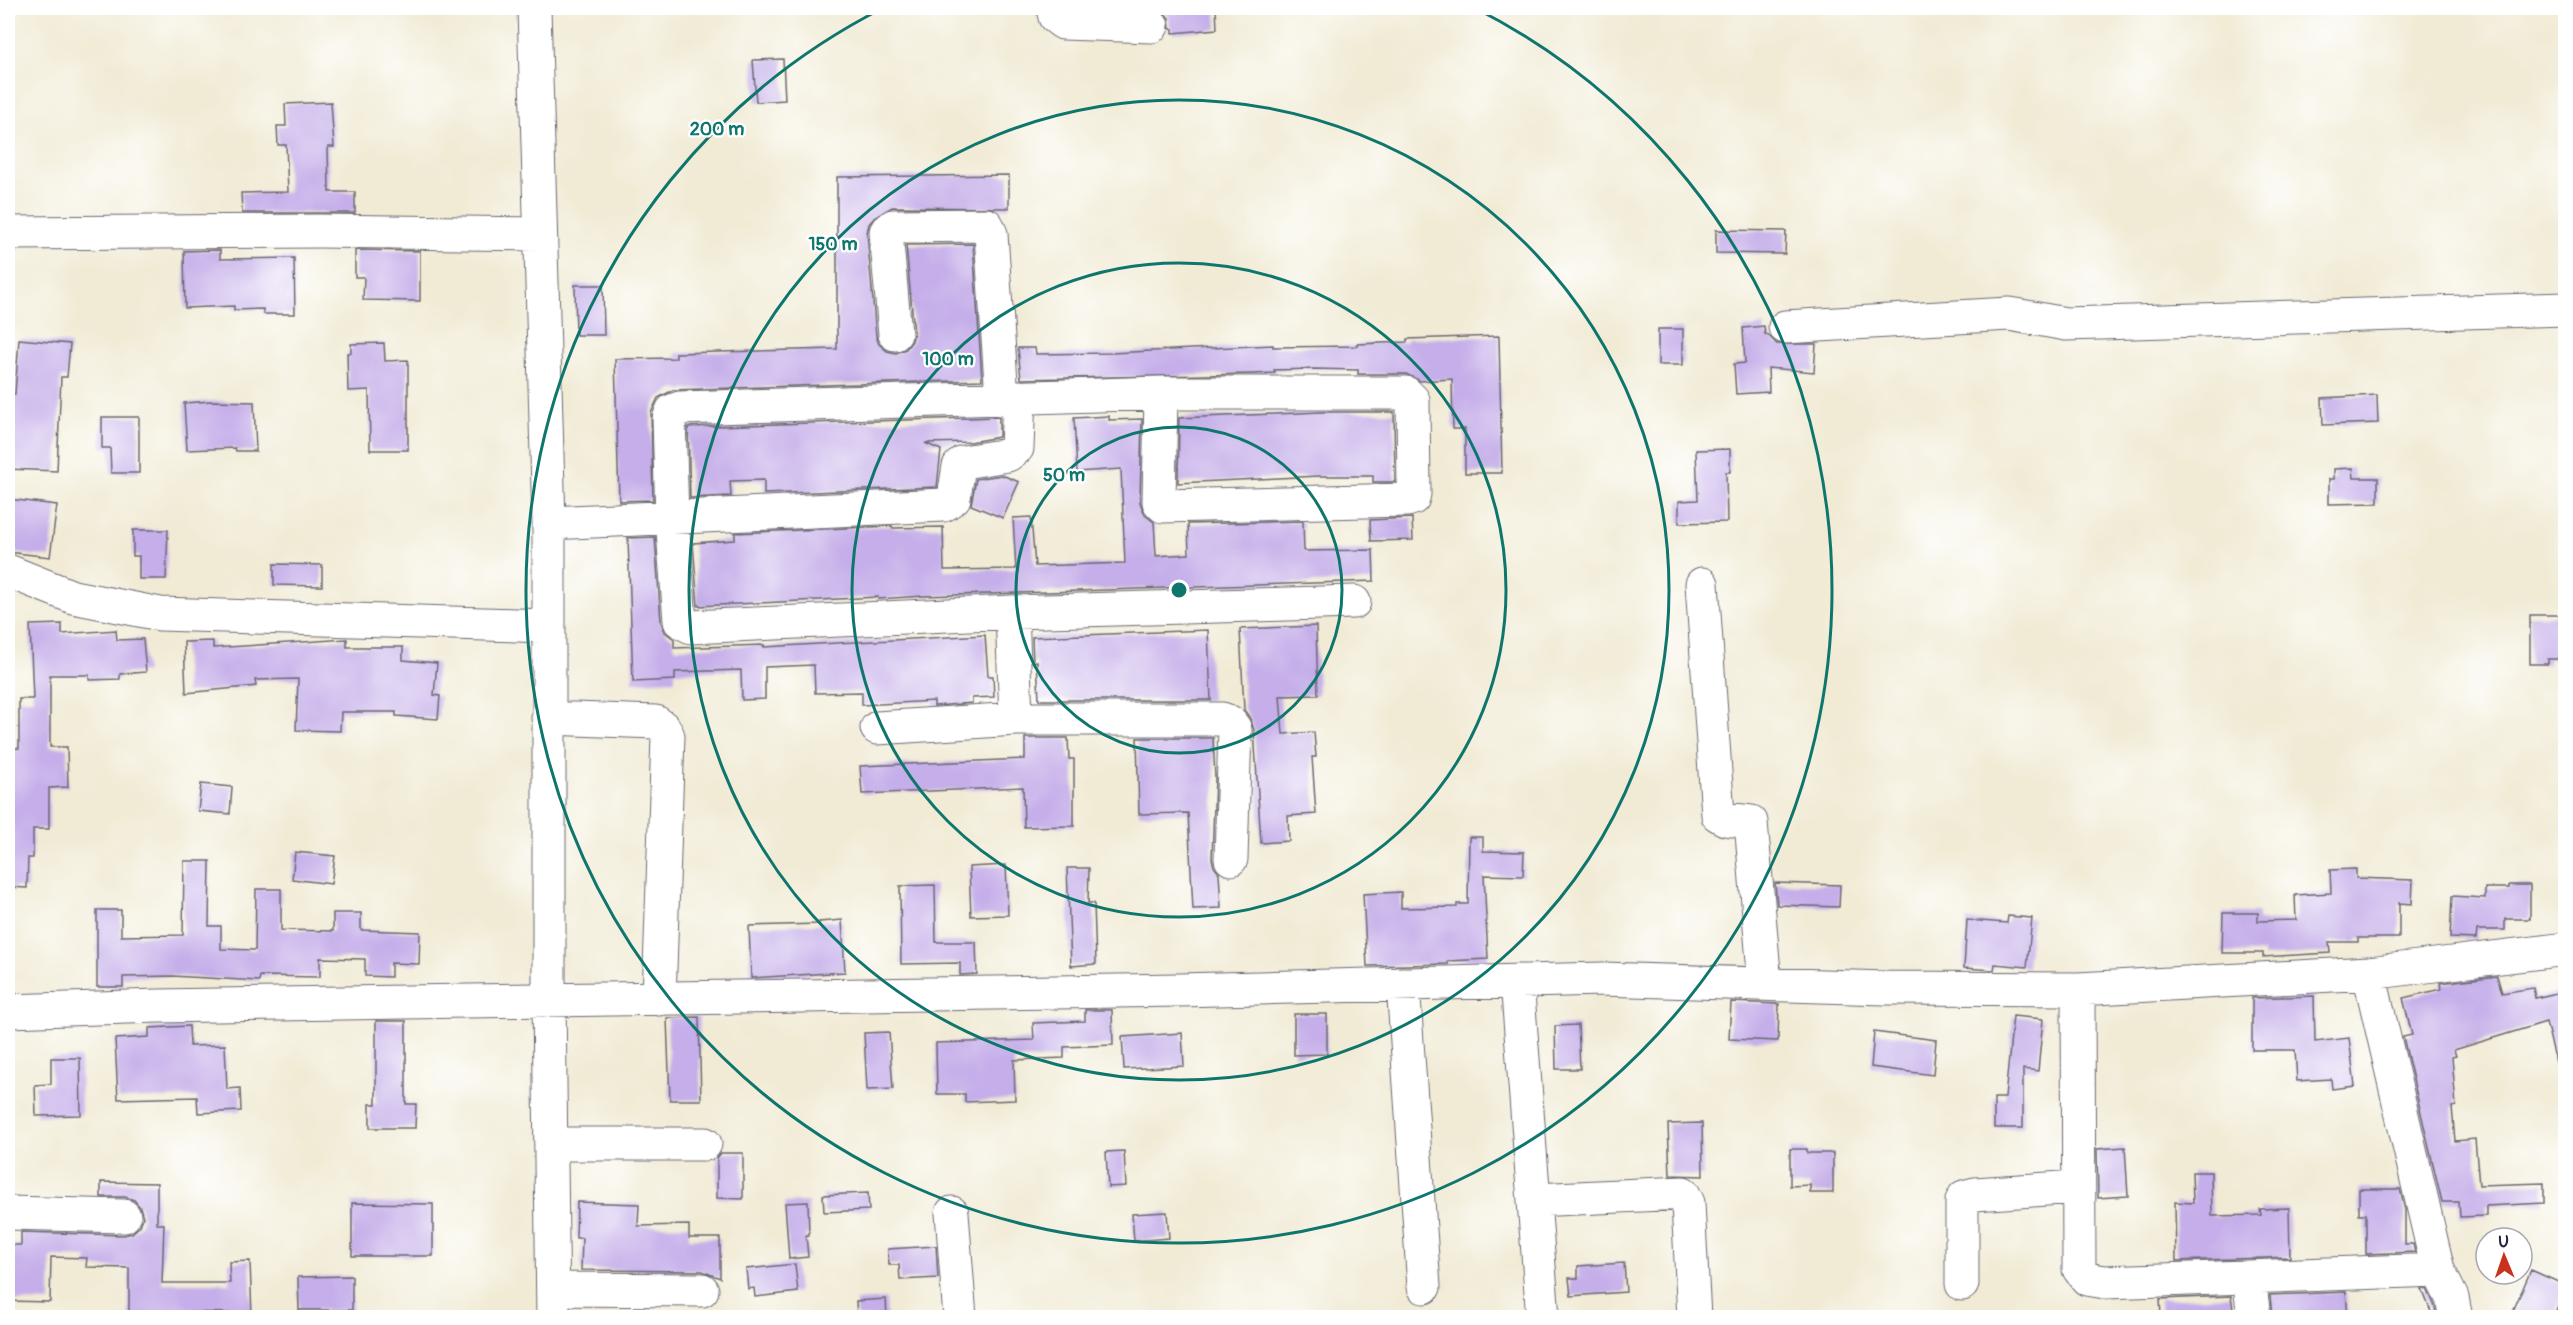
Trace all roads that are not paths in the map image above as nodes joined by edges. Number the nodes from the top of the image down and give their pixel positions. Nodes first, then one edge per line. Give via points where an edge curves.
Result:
1 (534, 8) edge
2 (1053, 8) edge
3 (1152, 26) dead end
4 (8, 233) edge
5 (540, 234) junction
6 (2565, 309) edge
7 (1785, 327) dead end
8 (895, 334) dead end
9 (1161, 393) junction
10 (1011, 397) junction
11 (672, 518) junction
12 (549, 523) junction
13 (8, 572) edge
14 (1702, 584) dead end
15 (1354, 602) dead end
16 (1012, 612) junction
17 (548, 626) junction
18 (548, 718) junction
19 (1016, 719) junction
20 (878, 728) dead end
21 (1231, 859) dead end
22 (2565, 949) edge
23 (2369, 973) junction
24 (1517, 981) junction
25 (1403, 984) junction
26 (1765, 984) junction
27 (2078, 989) junction
28 (659, 999) junction
29 (549, 1000) junction
30 (8, 1011) edge
31 (551, 1144) junction
32 (705, 1144) dead end
33 (2077, 1187) junction
34 (1534, 1200) junction
35 (8, 1213) edge
36 (952, 1213) dead end
37 (124, 1216) dead end
38 (2438, 1270) junction
39 (2249, 1276) junction
40 (1962, 1284) dead end
41 (1424, 1287) dead end
42 (702, 1290) dead end
43 (553, 1303) edge
44 (960, 1317) edge
45 (1543, 1317) edge
46 (1694, 1317) edge
47 (2254, 1317) edge
48 (2456, 1317) edge

1 - 5 street
2 - 3 street via 1055,17 1063,23
4 - 5 street
5 - 12 street
6 - 7 street via 2066,324 2021,316
8 - 10 street via 886,232 893,226 987,225
9 - 9 street via 1162,506 1413,498 1413,400 1406,393
9 - 10 street
10 - 11 street via 1017,448 1008,455 963,462 954,498 944,505
10 - 11 street via 680,408 672,411 669,419
11 - 12 street
11 - 16 street via 680,621 685,626
12 - 17 street
13 - 17 street via 73,597 160,614
14 - 26 street via 1718,815 1751,822
15 - 16 street
16 - 19 street
17 - 18 street
18 - 28 street via 656,722 668,736
18 - 29 street
19 - 20 street
19 - 21 street via 1230,722 1235,729
22 - 23 street
23 - 27 street
23 - 38 street
24 - 25 street
24 - 26 street via 1602,979
24 - 34 street
25 - 28 street
25 - 41 street
26 - 27 street
27 - 33 street
28 - 29 street
29 - 30 street
29 - 31 street
31 - 32 street
31 - 43 street
33 - 39 street via 2079,1269 2087,1279 2105,1282
33 - 40 street via 1964,1197
34 - 45 street
34 - 46 street via 1683,1193 1688,1203
35 - 37 street
36 - 44 street
38 - 39 street
38 - 48 street via 2452,1298
39 - 47 street
42 - 43 street

